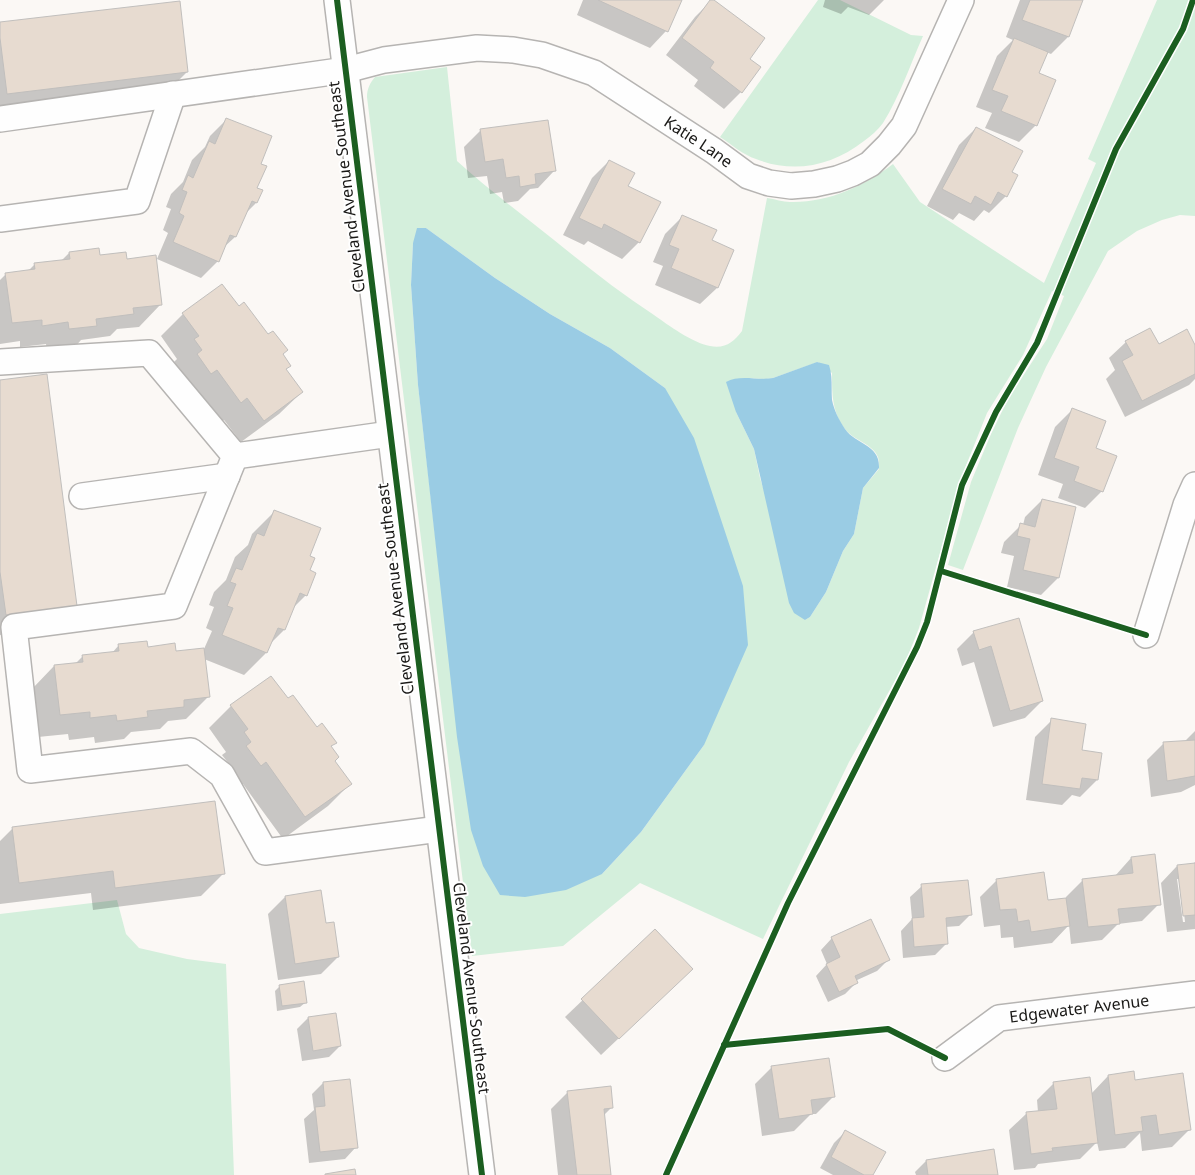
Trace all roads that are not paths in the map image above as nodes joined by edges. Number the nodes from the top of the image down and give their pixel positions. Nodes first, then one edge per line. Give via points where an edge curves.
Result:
1 (337, 0) edge
2 (961, 0) edge
3 (346, 70) junction
4 (173, 94) junction
5 (0, 119) edge
6 (0, 219) edge
7 (0, 362) edge
8 (390, 434) junction
9 (231, 466) junction
10 (1195, 485) edge
11 (82, 496) dead end
12 (1146, 636) dead end
13 (439, 829) junction
14 (1195, 994) edge
15 (946, 1058) dead end
16 (482, 1175) edge

1 - 3 street, Cleveland Avenue Southeast
2 - 3 street, Katie Lane via 904,126 889,146 870,164 853,173 814,184 791,186 748,176 594,73 542,55 477,48 384,60
3 - 4 street, Katie Lane
3 - 8 street, Cleveland Avenue Southeast
4 - 5 street, Katie Lane
4 - 6 street via 137,202
7 - 9 street via 148,353
8 - 9 street
8 - 13 street, Cleveland Avenue Southeast
9 - 11 street
9 - 13 street via 174,606 14,627 30,770 191,751 222,775 265,852
10 - 12 street
13 - 16 street, Cleveland Avenue Southeast
14 - 15 street, Edgewater Avenue via 999,1018

